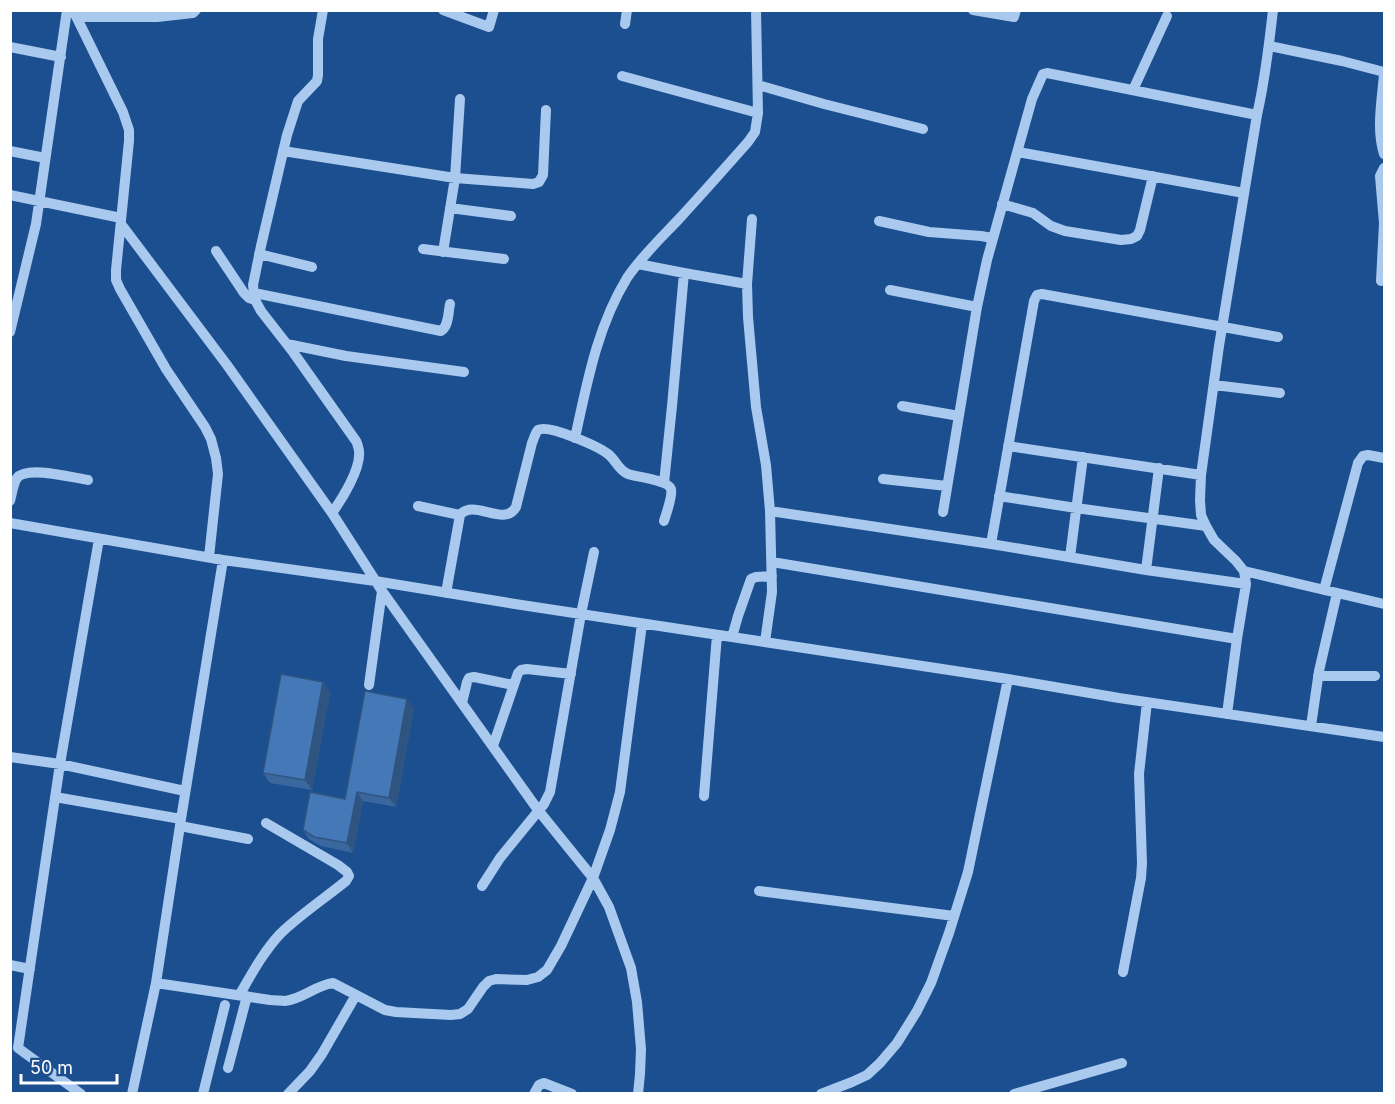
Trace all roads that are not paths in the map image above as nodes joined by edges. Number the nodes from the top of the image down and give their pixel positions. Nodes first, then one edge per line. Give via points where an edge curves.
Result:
1 (67, 10) edge
2 (196, 10) edge
3 (323, 10) edge
4 (443, 10) edge
5 (494, 10) edge
6 (627, 10) edge
7 (756, 10) edge
8 (973, 10) edge
9 (1016, 10) edge
10 (1273, 10) edge
11 (75, 14) edge
12 (1167, 16) dead end
13 (626, 24) dead end
14 (1269, 46) junction
15 (10, 47) edge
16 (61, 57) junction
17 (1384, 73) edge
18 (622, 76) dead end
19 (758, 85) junction
20 (1133, 90) junction
21 (460, 99) dead end
22 (546, 110) dead end
23 (758, 114) junction
24 (1257, 115) junction
25 (923, 129) dead end
26 (10, 151) edge
27 (283, 151) junction
28 (1018, 152) junction
29 (1384, 154) edge
30 (45, 159) junction
31 (1384, 168) edge
32 (1153, 176) junction
33 (455, 178) junction
34 (1244, 193) junction
35 (10, 195) edge
36 (39, 202) junction
37 (1002, 204) junction
38 (450, 208) junction
39 (511, 216) dead end
40 (752, 219) dead end
41 (121, 221) junction
42 (879, 221) dead end
43 (992, 238) junction
44 (423, 249) dead end
45 (216, 251) dead end
46 (443, 252) junction
47 (259, 254) junction
48 (504, 259) dead end
49 (638, 264) junction
50 (312, 267) dead end
51 (684, 273) junction
52 (1381, 281) dead end
53 (747, 284) junction
54 (890, 290) dead end
55 (254, 296) junction
56 (450, 304) dead end
57 (977, 307) junction
58 (12, 317) edge
59 (1222, 327) junction
60 (10, 332) edge
61 (1278, 337) dead end
62 (287, 344) junction
63 (464, 372) dead end
64 (1214, 385) junction
65 (1280, 393) dead end
66 (902, 406) dead end
67 (959, 416) junction
68 (575, 438) junction
69 (1008, 446) junction
70 (1083, 457) junction
71 (1384, 458) edge
72 (1159, 468) junction
73 (1201, 475) junction
74 (883, 479) dead end
75 (88, 480) dead end
76 (664, 483) junction
77 (947, 486) junction
78 (999, 496) junction
79 (10, 501) edge
80 (418, 506) dead end
81 (1076, 508) junction
82 (770, 511) junction
83 (943, 512) dead end
84 (332, 513) junction
85 (460, 515) junction
86 (1152, 519) junction
87 (664, 521) dead end
88 (10, 523) edge
89 (1206, 526) junction
90 (99, 539) junction
91 (991, 544) junction
92 (594, 552) dead end
93 (209, 557) junction
94 (1070, 557) junction
95 (223, 560) junction
96 (771, 562) junction
97 (1146, 570) junction
98 (1244, 571) junction
99 (772, 576) junction
100 (375, 581) junction
101 (1246, 584) junction
102 (1324, 590) junction
103 (382, 591) junction
104 (446, 592) junction
105 (1337, 593) junction
106 (1384, 604) edge
107 (581, 614) junction
108 (642, 624) junction
109 (717, 635) junction
110 (732, 637) junction
111 (1237, 639) junction
112 (765, 642) junction
113 (571, 674) junction
114 (1318, 676) junction
115 (1375, 676) dead end
116 (1008, 679) junction
117 (369, 685) dead end
118 (513, 685) junction
119 (1147, 702) junction
120 (462, 703) junction
121 (1227, 714) junction
122 (1311, 726) junction
123 (1384, 737) edge
124 (492, 746) junction
125 (10, 757) edge
126 (60, 764) junction
127 (185, 791) junction
128 (704, 796) dead end
129 (55, 797) junction
130 (538, 810) junction
131 (180, 822) junction
132 (267, 822) dead end
133 (249, 839) dead end
134 (593, 878) junction
135 (482, 886) dead end
136 (759, 891) dead end
137 (954, 916) junction
138 (10, 965) edge
139 (30, 969) junction
140 (1123, 972) dead end
141 (156, 983) junction
142 (356, 994) junction
143 (243, 995) junction
144 (225, 1005) dead end
145 (14, 1045) edge
146 (1122, 1063) dead end
147 (228, 1068) dead end
148 (81, 1094) edge
149 (132, 1094) edge
150 (203, 1094) edge
151 (288, 1094) edge
152 (534, 1094) edge
153 (572, 1094) edge
154 (638, 1094) edge
155 (821, 1094) edge
156 (1014, 1094) edge

1 - 16 street
2 - 11 street via 157,17
3 - 27 street via 317,81 298,100
4 - 5 street via 489,27
6 - 13 street
7 - 19 street
8 - 9 street via 1014,17
10 - 14 street
11 - 41 street via 129,129
12 - 20 street
14 - 17 street
14 - 24 street
15 - 16 street
16 - 30 street
17 - 29 street
18 - 23 street
19 - 23 street
19 - 25 street
20 - 24 street
20 - 28 street via 1043,74
21 - 33 street
22 - 33 street via 543,175 539,182
23 - 49 street via 755,132 748,142
24 - 34 street
26 - 30 street
27 - 33 street
27 - 47 street
28 - 32 street
28 - 37 street
30 - 36 street
31 - 52 street via 1380,176 1384,223
32 - 34 street
32 - 37 street via 1140,230 1131,239 1065,231 1033,213
33 - 38 street
34 - 59 street
35 - 36 street
36 - 41 street
36 - 58 street
37 - 43 street
38 - 39 street
38 - 46 street
40 - 53 street
41 - 84 street
41 - 93 street via 116,280 166,369 205,427 216,458 218,474
42 - 43 street via 929,232
43 - 57 street
44 - 46 street
45 - 55 street via 244,293 249,298
46 - 48 street
47 - 50 street
47 - 55 street
49 - 51 street
49 - 68 street via 615,300 600,336
51 - 53 street
51 - 76 street
53 - 82 street via 756,407
54 - 57 street
55 - 56 street via 441,331 446,326
55 - 62 street
57 - 67 street
58 - 60 street
59 - 61 street
59 - 64 street
59 - 69 street via 1037,295
62 - 63 street
62 - 84 street via 359,450 351,482
64 - 65 street
64 - 73 street
66 - 67 street
67 - 77 street
68 - 76 street via 608,454 622,471
68 - 85 street via 545,429 536,433 513,512 499,515 469,509
69 - 70 street
69 - 78 street
70 - 72 street
70 - 81 street
71 - 102 street via 1363,456 1358,464
72 - 73 street
72 - 86 street
73 - 89 street via 1200,500
74 - 77 street
75 - 79 street via 24,473 18,476
76 - 87 street via 672,490
77 - 83 street
78 - 81 street
78 - 91 street
80 - 85 street
81 - 86 street
81 - 94 street
82 - 91 street
82 - 96 street
84 - 100 street
85 - 104 street
86 - 89 street
86 - 97 street
88 - 90 street
89 - 98 street
90 - 93 street
90 - 126 street
91 - 94 street
92 - 107 street
93 - 95 street
94 - 97 street
95 - 100 street
95 - 127 street
96 - 99 street
96 - 111 street
97 - 101 street
98 - 101 street
98 - 102 street
99 - 110 street via 752,579
99 - 112 street
100 - 103 street
100 - 104 street
101 - 111 street
102 - 105 street
103 - 117 street
103 - 120 street
104 - 107 street
105 - 106 street
105 - 114 street
107 - 108 street
107 - 113 street
108 - 109 street
108 - 134 street via 620,792
109 - 110 street
109 - 128 street
110 - 112 street
111 - 121 street
112 - 116 street
113 - 118 street via 526,669 518,673
113 - 130 street via 553,781
114 - 115 street
114 - 122 street
116 - 119 street
116 - 137 street via 968,872
118 - 120 street via 469,678
118 - 124 street
119 - 121 street
119 - 140 street via 1138,774 1142,878
120 - 124 street
121 - 122 street
122 - 123 street
124 - 130 street
125 - 126 street
126 - 127 street
126 - 129 street
127 - 131 street
129 - 131 street
129 - 139 street
130 - 134 street
130 - 135 street
131 - 133 street
131 - 141 street
132 - 143 street via 338,865 349,876 280,934 257,964
134 - 142 street via 561,946 547,970 538,977 489,981 468,1010 460,1014 385,1010
134 - 154 street via 609,907 631,968 641,1049
136 - 137 street
137 - 155 street via 930,983 897,1043 867,1075
138 - 139 street
139 - 145 street
141 - 143 street
141 - 149 street
142 - 143 street via 333,983 285,1001
142 - 151 street via 322,1054
143 - 147 street
144 - 150 street
145 - 148 street
146 - 156 street
152 - 153 street via 544,1083

